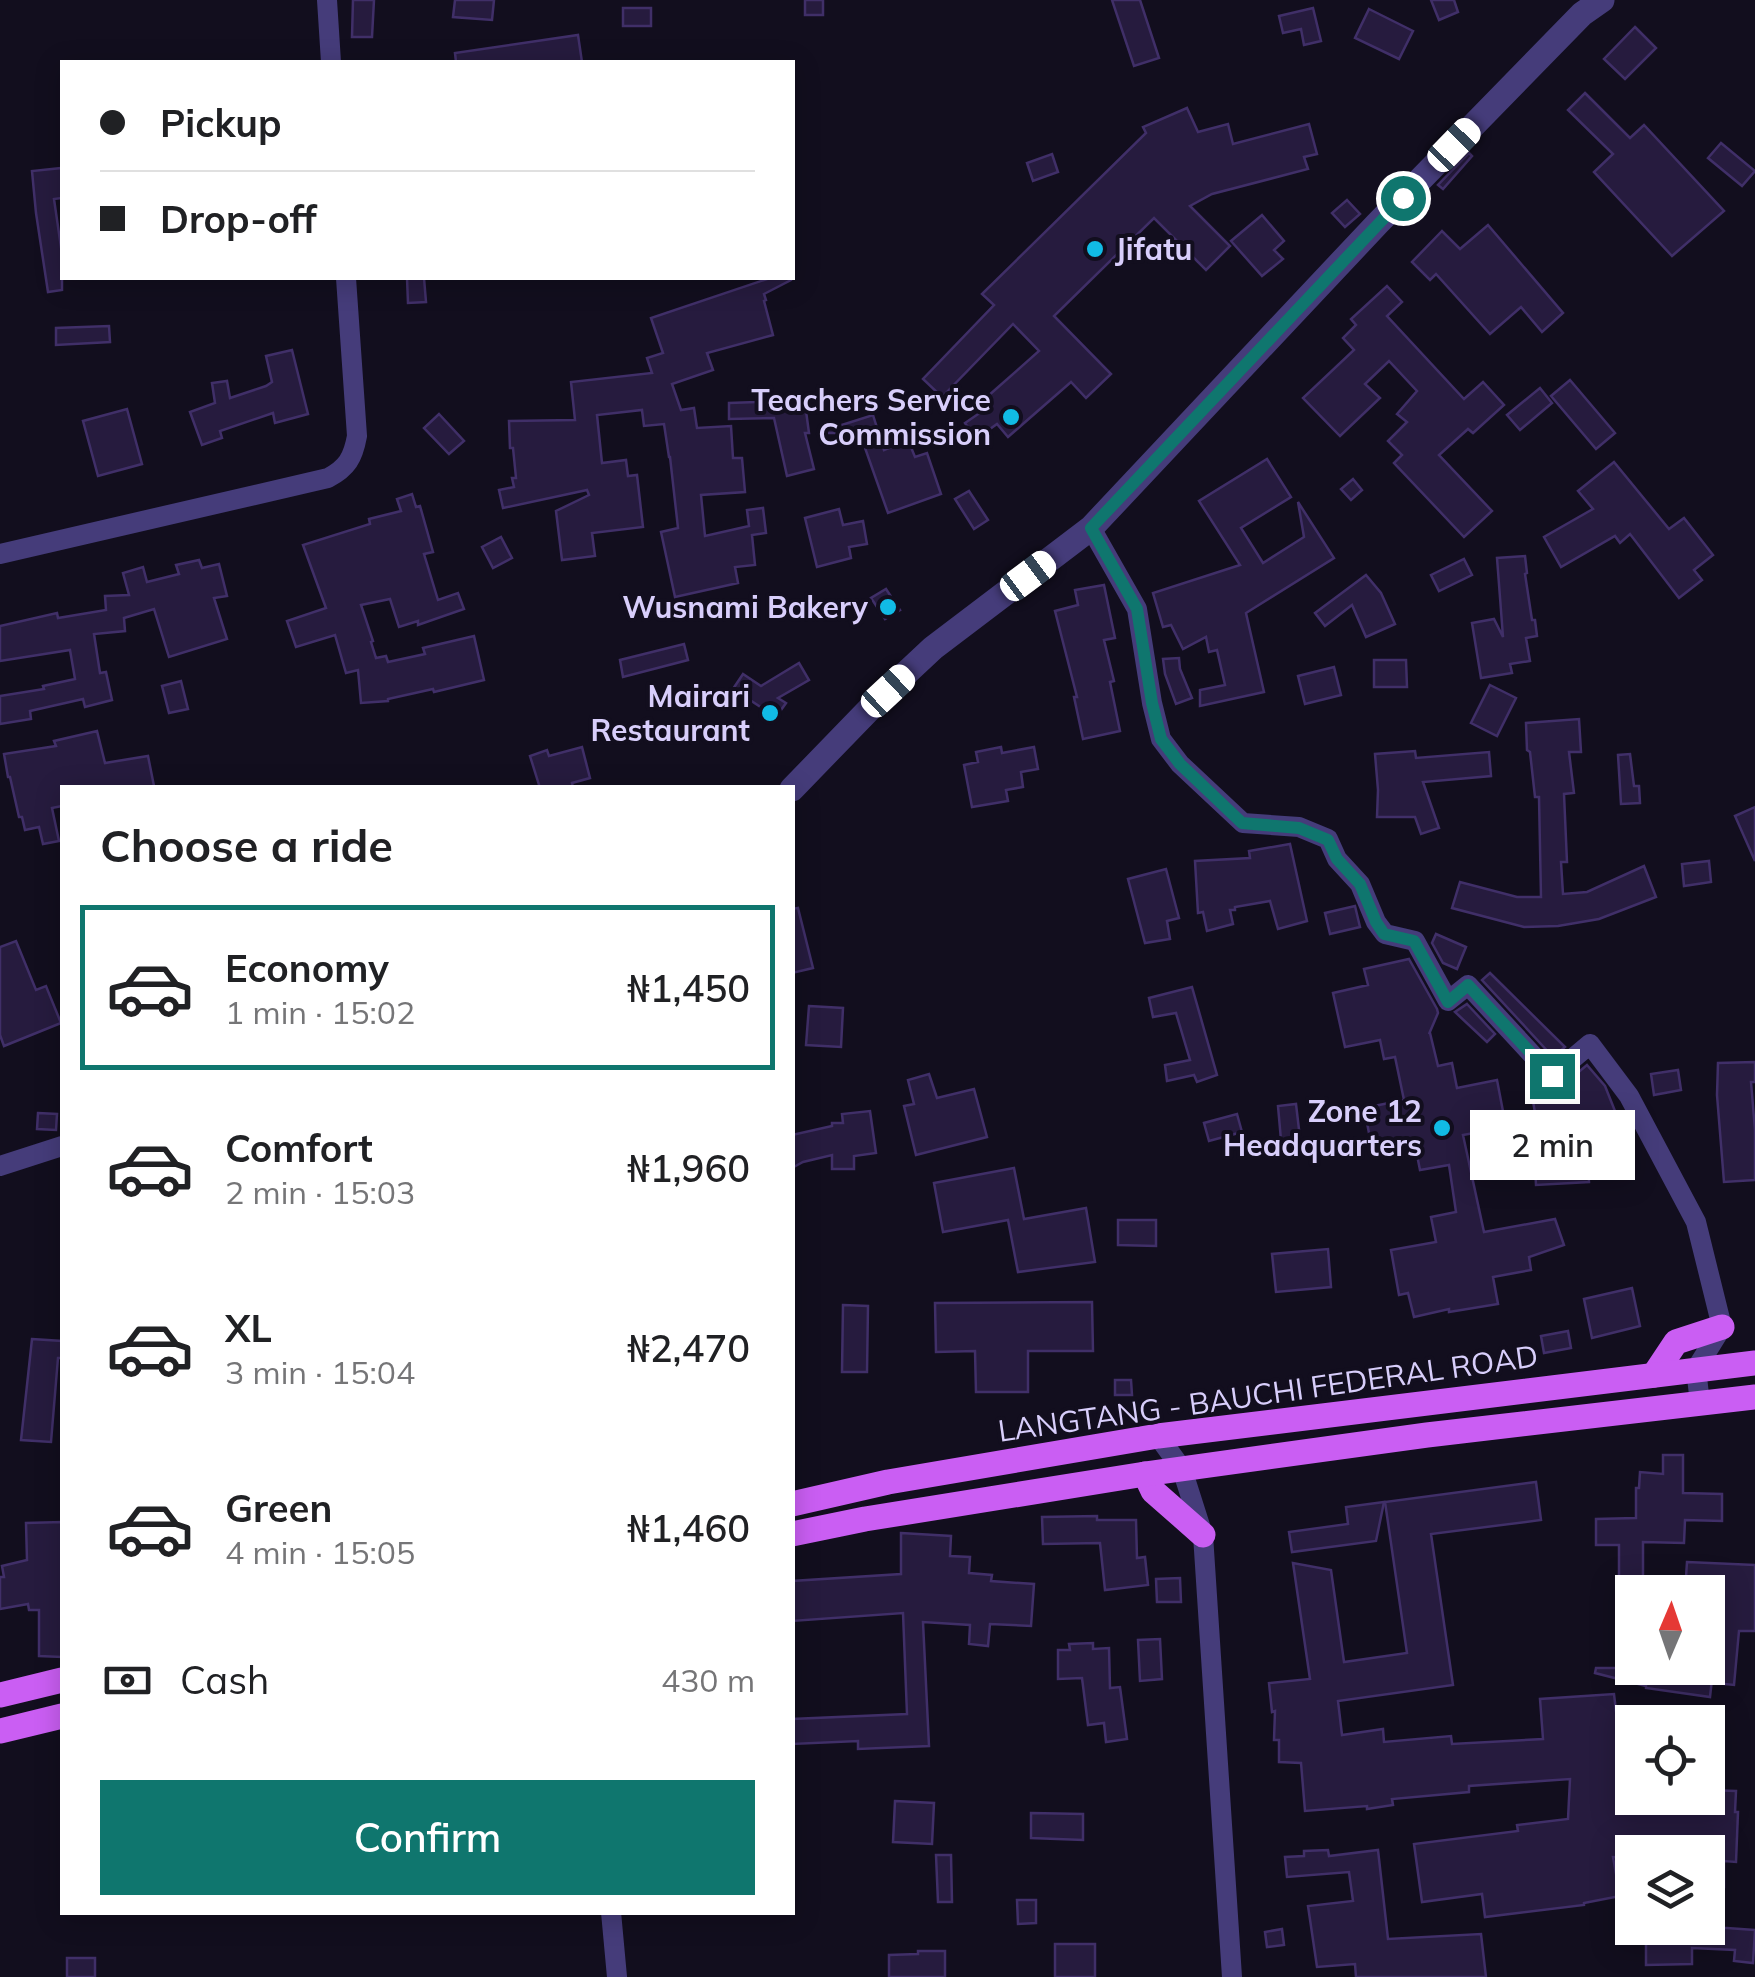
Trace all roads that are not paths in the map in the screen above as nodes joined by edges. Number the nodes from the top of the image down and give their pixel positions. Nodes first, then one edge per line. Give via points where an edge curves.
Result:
1 (327, 0) edge
2 (1591, 5) edge
3 (331, 60) edge
4 (346, 280) edge
5 (1091, 528) junction
6 (0, 554) edge
7 (795, 786) edge
8 (60, 1147) edge
9 (0, 1166) edge
10 (1722, 1327) junction
11 (1755, 1363) edge
12 (1696, 1369) junction
13 (1654, 1374) junction
14 (1755, 1397) edge
15 (1700, 1403) junction
16 (1158, 1436) junction
17 (1182, 1469) junction
18 (1145, 1474) junction
19 (795, 1503) edge
20 (795, 1533) edge
21 (1203, 1535) junction
22 (60, 1680) edge
23 (0, 1694) edge
24 (60, 1716) edge
25 (0, 1731) edge
26 (611, 1915) edge
27 (618, 1977) edge
28 (1232, 1977) edge

1 - 3 street
2 - 5 street
4 - 6 street via 357,436 345,469
5 - 7 street via 933,648
5 - 10 street via 1137,609 1156,721 1180,764 1242,823 1299,828 1328,840 1384,934 1414,941 1448,1002 1468,985 1552,1076 1590,1044 1629,1096 1696,1222
8 - 9 street
10 - 12 street
10 - 13 main road via 1676,1342
11 - 12 main road, LANGTANG - BAUCHI FEDERAL ROAD
12 - 13 main road, LANGTANG - BAUCHI FEDERAL ROAD
12 - 15 street
13 - 16 main road, LANGTANG - BAUCHI FEDERAL ROAD
14 - 15 main road
15 - 17 main road
16 - 17 street
16 - 19 main road, LANGTANG - BAUCHI FEDERAL ROAD
17 - 18 main road
17 - 21 street
18 - 20 main road
18 - 21 main road via 1153,1491
21 - 28 street
22 - 23 main road
24 - 25 main road
26 - 27 street

